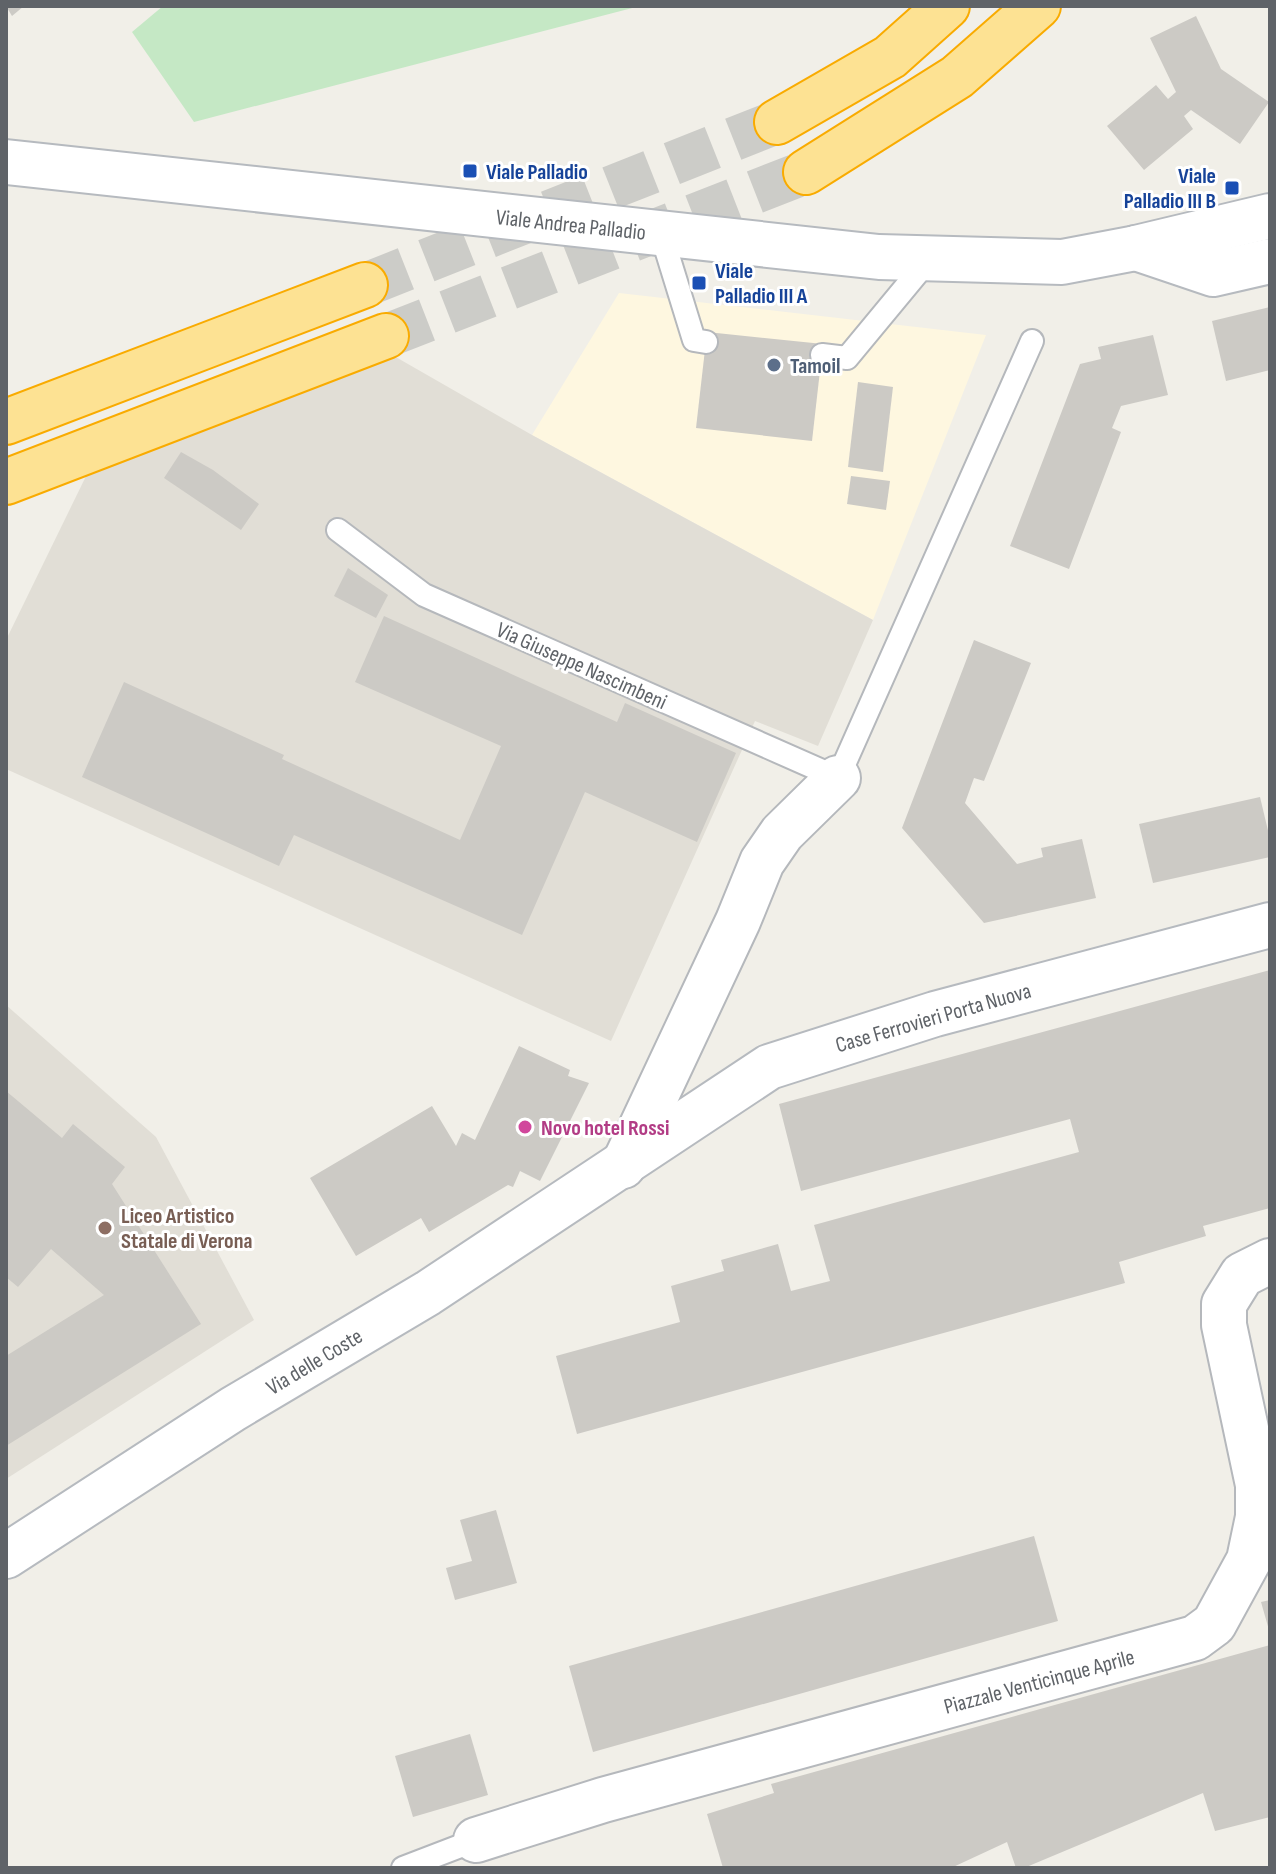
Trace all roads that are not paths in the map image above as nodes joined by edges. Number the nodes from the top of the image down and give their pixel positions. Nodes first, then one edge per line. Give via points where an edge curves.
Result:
1 (947, 6) edge
2 (1038, 6) edge
3 (777, 122) tunnel mouth
4 (6, 162) edge
5 (806, 172) tunnel mouth
6 (1270, 216) edge
7 (661, 233) junction
8 (1136, 248) junction
9 (929, 259) junction
10 (1270, 261) edge
11 (365, 285) tunnel mouth
12 (386, 336) tunnel mouth
13 (1032, 341) dead end
14 (706, 342) dead end
15 (822, 355) dead end
16 (6, 422) edge
17 (6, 482) edge
18 (338, 530) dead end
19 (838, 778) junction
20 (1270, 925) edge
21 (623, 1166) junction
22 (1270, 1261) edge
23 (6, 1556) edge
24 (476, 1840) joint
25 (403, 1868) edge

1 - 3 highway via 890,57
2 - 5 highway via 957,77
4 - 7 street, Viale Andrea Palladio
6 - 8 street, Viale Andrea Palladio
7 - 9 street, Viale Andrea Palladio
7 - 14 lane via 694,340
8 - 9 street, Viale Andrea Palladio via 1062,262
8 - 10 street, Viale Andrea Palladio via 1213,274
9 - 15 lane via 847,358
11 - 16 highway
12 - 17 highway
13 - 19 lane
18 - 19 lane, Via Giuseppe Nascimbeni via 424,595
19 - 21 street via 782,833 762,862
20 - 21 street, Case Ferrovieri Porta Nuova via 935,1014 769,1067
21 - 23 street, Via delle Coste
22 - 24 street, Piazzale Venticinque Aprile via 1242,1275 1224,1304 1258,1485 1258,1517 1249,1560 1214,1624 1195,1638 603,1800
24 - 25 lane

